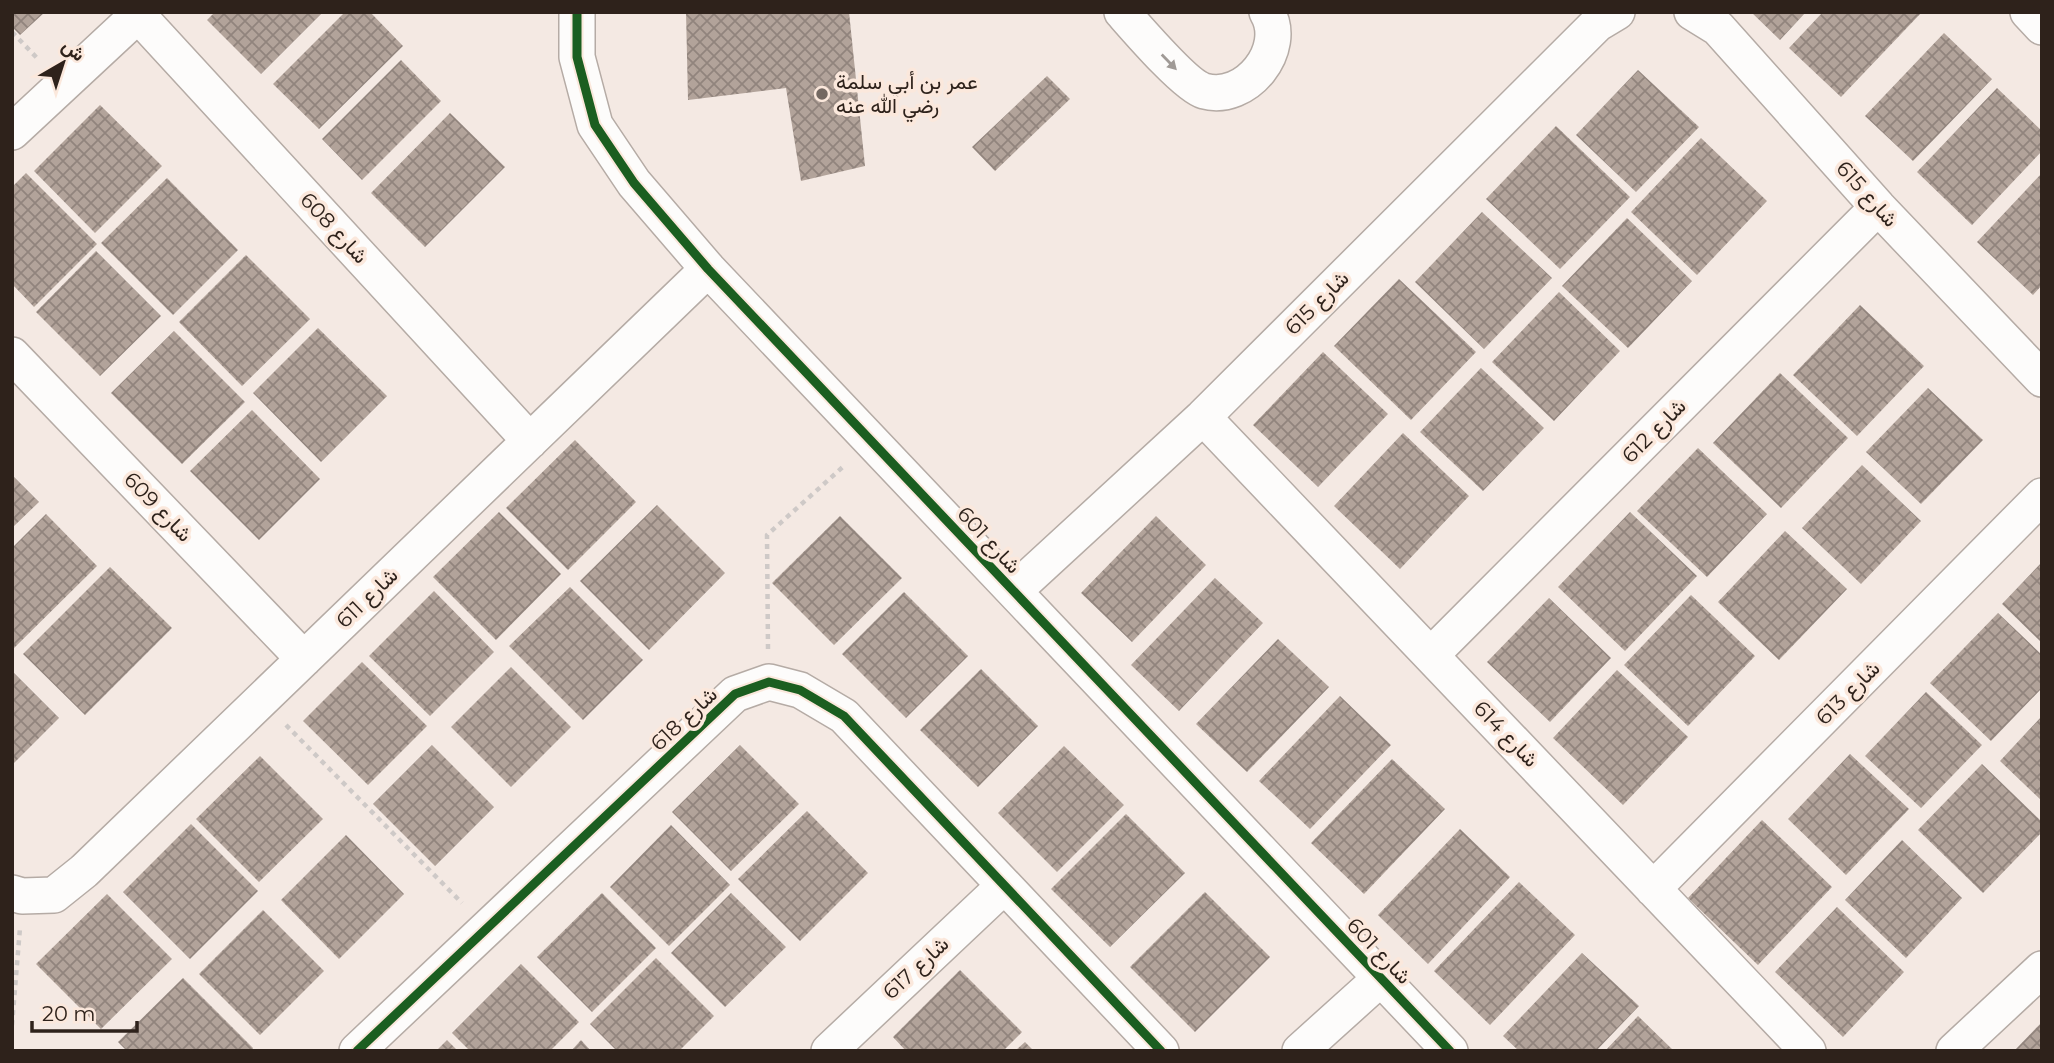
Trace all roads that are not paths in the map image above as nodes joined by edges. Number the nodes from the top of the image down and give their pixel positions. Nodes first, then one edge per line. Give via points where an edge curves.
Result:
1 (576, 12) edge
2 (1122, 12) edge
3 (1268, 12) edge
4 (1617, 12) edge
5 (1692, 12) edge
6 (2028, 12) edge
7 (139, 13) edge
8 (2042, 27) edge
9 (12, 132) edge
10 (1878, 207) junction
11 (708, 269) junction
12 (12, 355) edge
13 (2042, 379) edge
14 (1203, 417) junction
15 (530, 441) junction
16 (2042, 496) edge
17 (1014, 591) junction
18 (1430, 655) junction
19 (304, 659) junction
20 (1004, 886) junction
21 (1653, 889) junction
22 (17, 894) edge
23 (2040, 972) edge
24 (1381, 978) junction
25 (357, 1051) edge
26 (829, 1051) edge
27 (1161, 1051) edge
28 (1300, 1051) edge
29 (1450, 1051) edge
30 (1808, 1051) edge
31 (1954, 1051) edge

1 - 11 street, شارع 601 via 578,57 595,125 634,183
2 -> 3 street via 1182,75 1203,91 1225,92 1247,82 1266,63 1274,24
4 - 14 street, شارع 615 via 1597,24
5 - 10 street, شارع 615 via 1718,28
6 - 8 street
7 - 9 street
7 - 15 street, شارع 608
10 - 13 street, شارع 615
10 - 18 street, شارع 612
11 - 15 street, شارع 611
11 - 17 street, شارع 601
12 - 19 street, شارع 609
14 - 17 street, شارع 615
14 - 18 street, شارع 614
15 - 19 street, شارع 611
16 - 21 street, شارع 613
17 - 24 street, شارع 601
18 - 21 street, شارع 614
19 - 22 street, شارع 611 via 84,872 54,895
20 - 25 street, شارع 618 via 844,716 800,690 769,682 735,695
20 - 26 street, شارع 617
20 - 27 street
21 - 30 street, شارع 614
23 - 31 street
24 - 28 street
24 - 29 street, شارع 601

